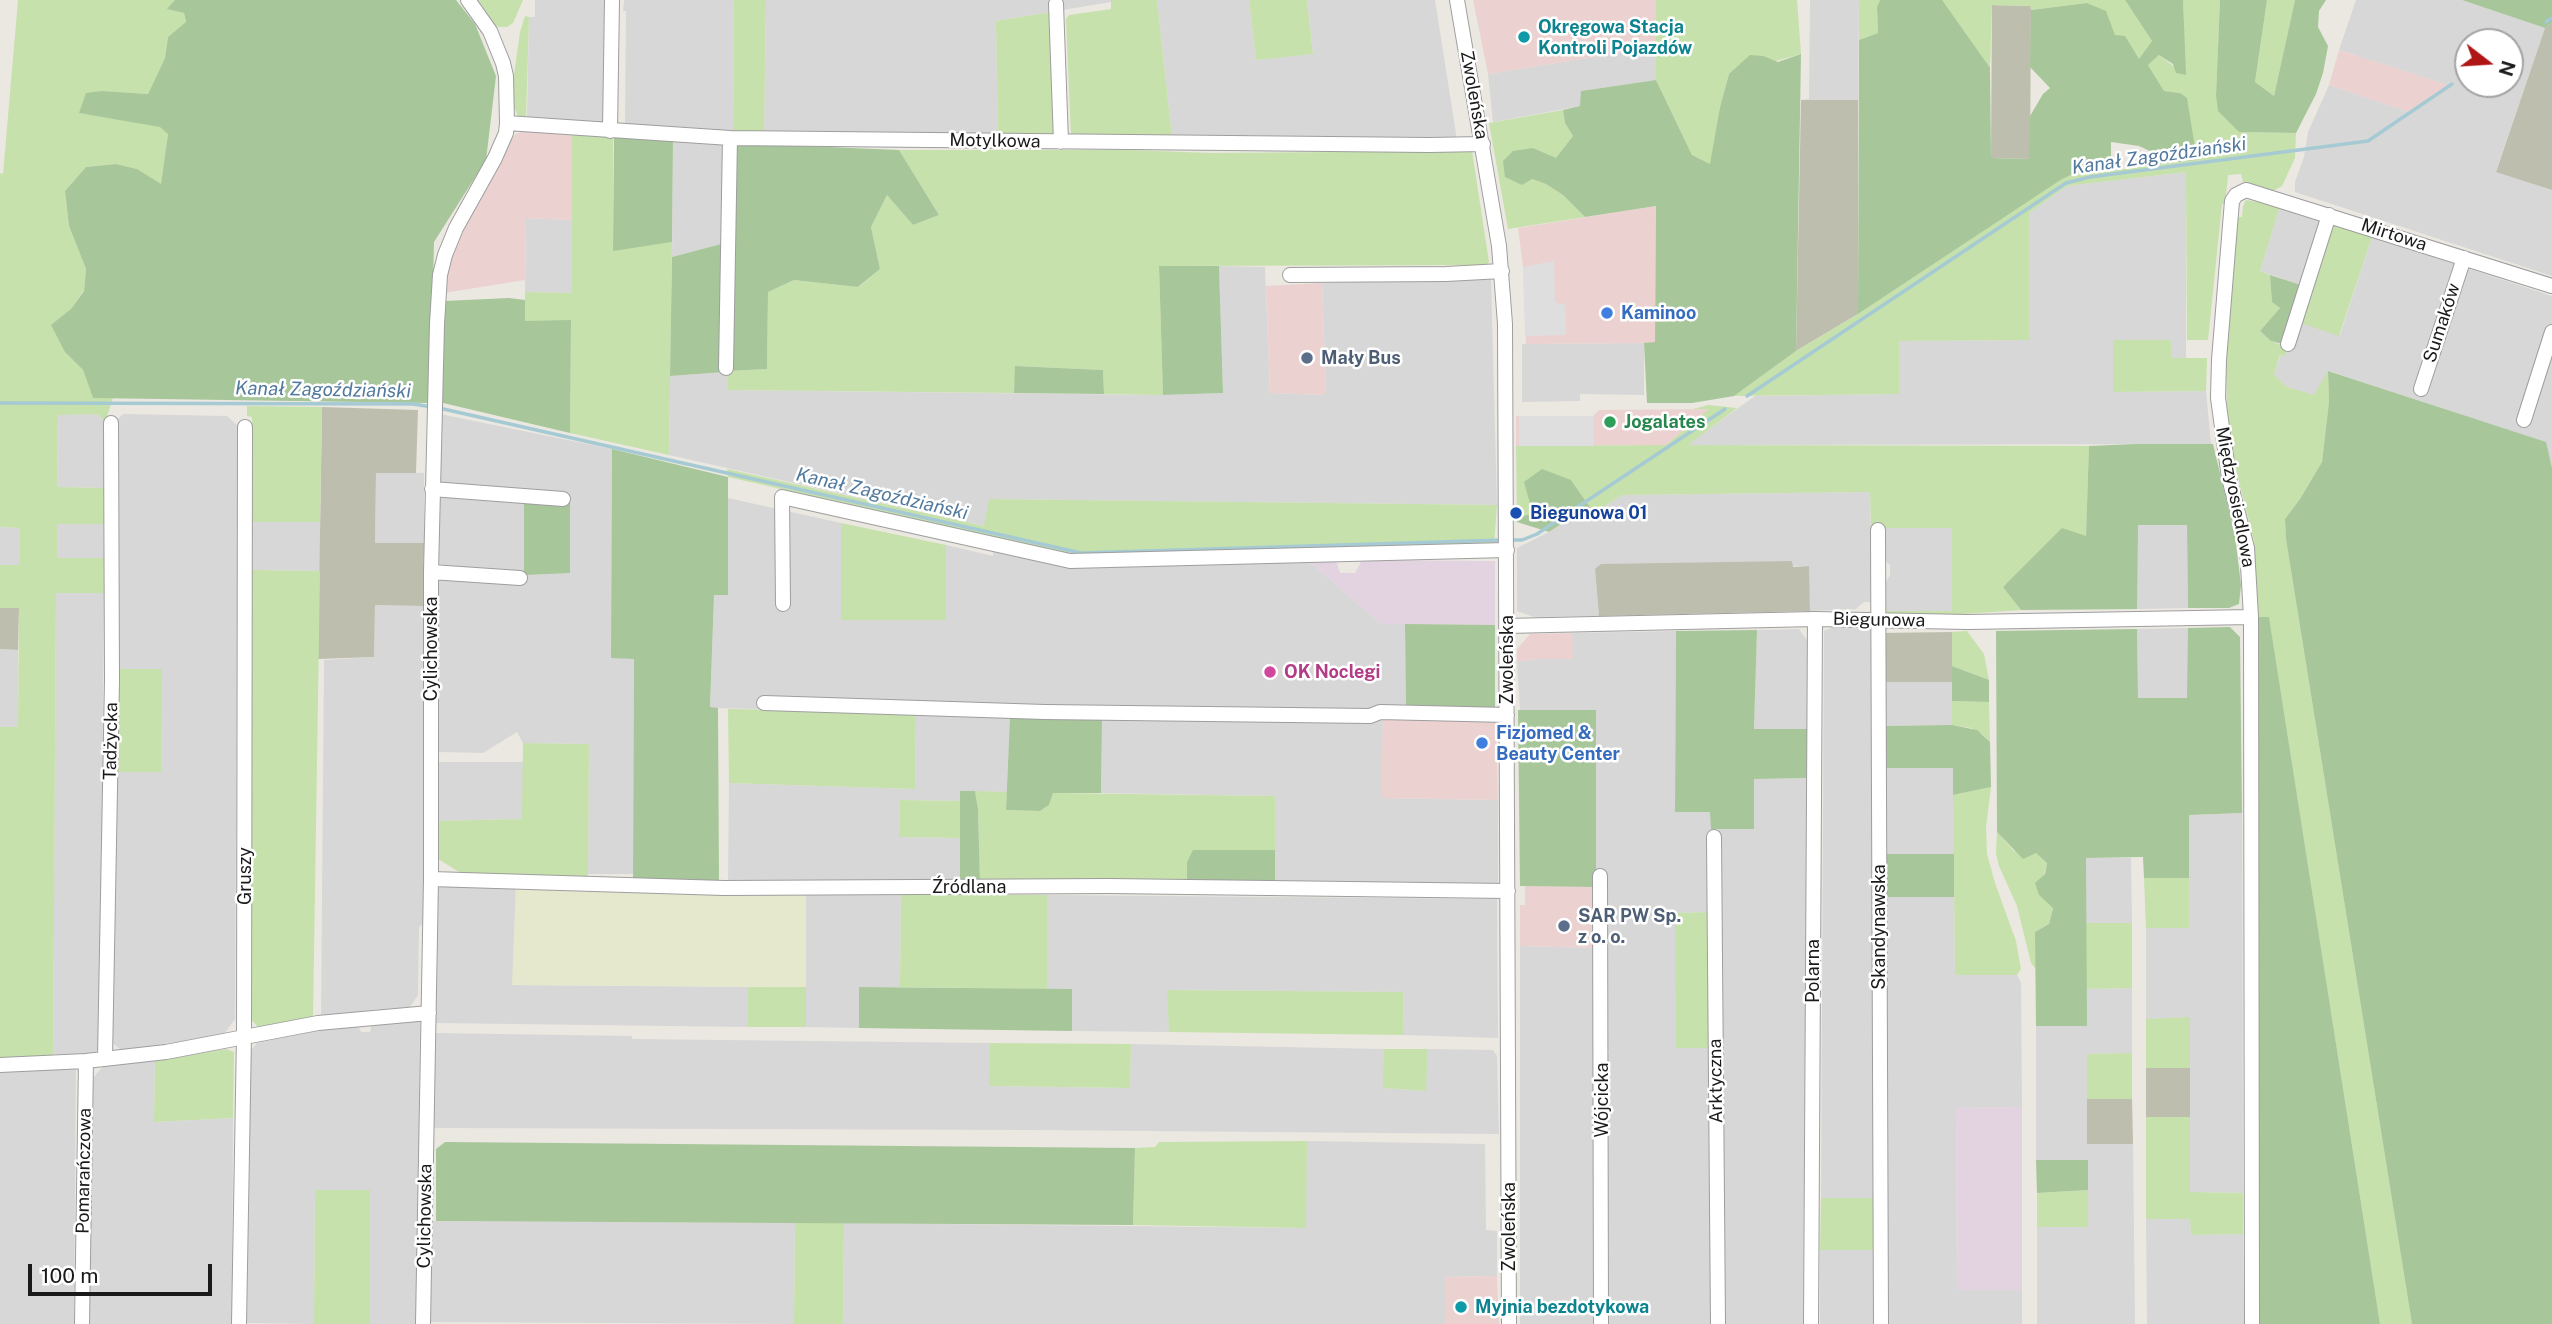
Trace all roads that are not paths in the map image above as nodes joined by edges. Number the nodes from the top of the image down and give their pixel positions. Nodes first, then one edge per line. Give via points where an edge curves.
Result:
1 (468, 0) edge
2 (612, 0) edge
3 (1457, 0) edge
4 (1056, 4) dead end
5 (507, 123) junction
6 (610, 131) junction
7 (730, 138) junction
8 (1061, 142) junction
9 (1483, 144) junction
10 (2236, 195) joint
11 (2329, 215) junction
12 (2464, 258) junction
13 (1502, 271) junction
14 (1290, 275) dead end
15 (2552, 286) edge
16 (2552, 332) edge
17 (2288, 344) dead end
18 (726, 368) dead end
19 (2421, 388) dead end
20 (2524, 420) dead end
21 (111, 423) dead end
22 (245, 428) dead end
23 (432, 489) junction
24 (563, 499) dead end
25 (1878, 530) dead end
26 (1506, 542) junction
27 (431, 572) junction
28 (520, 578) dead end
29 (783, 604) dead end
30 (2251, 617) junction
31 (1815, 619) junction
32 (1878, 619) junction
33 (1506, 626) junction
34 (764, 703) dead end
35 (1507, 715) junction
36 (1714, 837) dead end
37 (1600, 876) dead end
38 (431, 879) junction
39 (1508, 891) junction
40 (429, 1013) junction
41 (244, 1036) junction
42 (105, 1058) junction
43 (86, 1061) junction
44 (0, 1065) edge
45 (82, 1324) edge
46 (239, 1324) edge
47 (423, 1324) edge
48 (1509, 1324) edge
49 (1601, 1324) edge
50 (1718, 1324) edge
51 (1811, 1324) edge
52 (1881, 1324) edge
53 (2252, 1324) edge

1 - 5 street, Cylichowska via 490,31 503,63
2 - 6 street
3 - 9 street, Zwoleńska
4 - 8 street
5 - 6 street, Motylkowa
5 - 23 street, Cylichowska via 495,158 456,228 440,275
6 - 7 street, Motylkowa
7 - 8 street, Motylkowa
7 - 18 street
8 - 9 street, Motylkowa
9 - 13 street, Zwoleńska
10 - 11 street, Mirtowa via 2246,190
10 - 30 street, Międzyosiedlowa via 2231,211 2218,398 2229,478 2247,548
11 - 12 street, Mirtowa
11 - 17 street
12 - 15 street, Mirtowa
12 - 19 street, Sumaków
13 - 14 street
13 - 26 street, Zwoleńska
16 - 20 street
21 - 42 street, Tadżycka
22 - 41 street, Gruszy
23 - 24 street
23 - 27 street, Cylichowska
25 - 32 street, Skandynawska
26 - 29 street via 1070,561 782,497
26 - 33 street, Zwoleńska
27 - 28 street
27 - 38 street, Cylichowska
30 - 32 street, Biegunowa
30 - 53 street, Międzyosiedlowa
31 - 32 street, Biegunowa
31 - 33 street, Biegunowa
31 - 51 street, Polarna
32 - 52 street, Skandynawska
33 - 35 street, Zwoleńska
34 - 35 street via 1045,712
35 - 39 street, Zwoleńska
36 - 50 street, Arktyczna
37 - 49 street, Wójcicka
38 - 39 street, Źródlana via 724,888
38 - 40 street, Cylichowska
39 - 48 street, Zwoleńska
40 - 41 street via 342,1020
40 - 47 street, Cylichowska
41 - 42 street via 166,1052
41 - 46 street, Gruszy
42 - 43 street
43 - 44 street
43 - 45 street, Pomarańczowa

